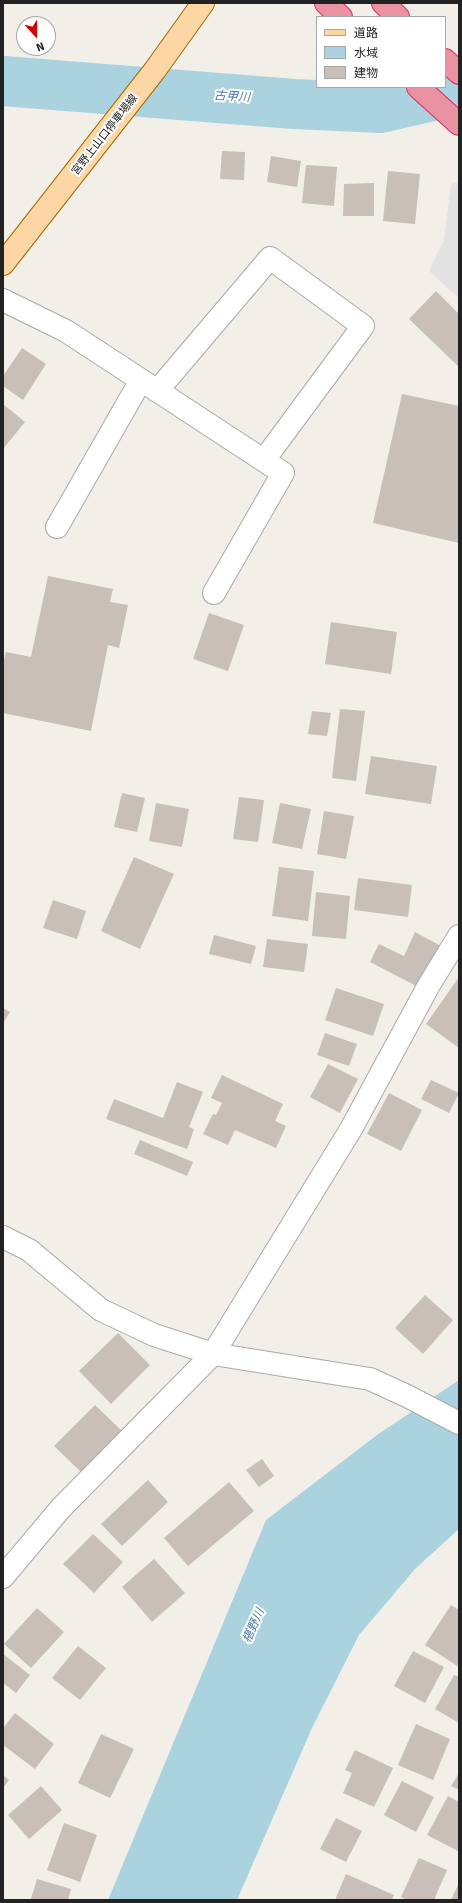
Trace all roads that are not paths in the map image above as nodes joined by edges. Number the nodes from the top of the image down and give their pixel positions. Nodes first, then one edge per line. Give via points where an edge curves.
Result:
1 (203, 3) edge
2 (326, 3) edge
3 (383, 3) edge
4 (341, 16) edge
5 (397, 16) edge
6 (446, 61) edge
7 (459, 73) edge
8 (419, 88) edge
9 (455, 120) edge
10 (3, 264) edge
11 (3, 300) edge
12 (149, 386) junction
13 (264, 460) junction
14 (57, 526) dead end
15 (214, 593) dead end
16 (459, 936) edge
17 (3, 1237) edge
18 (213, 1354) junction
19 (459, 1423) edge
20 (3, 1577) edge

1 - 10 main road, 宮野上山口停車場線 via 155,70
2 - 4 highway
3 - 5 highway
6 - 7 highway
8 - 9 highway
11 - 12 street via 66,331
12 - 13 street
12 - 13 street via 270,258 363,326
12 - 14 street
13 - 15 street via 283,473
16 - 18 street via 429,985 351,1129
17 - 18 street via 29,1250 101,1310 154,1335
18 - 19 street via 370,1379
18 - 20 street via 61,1508

